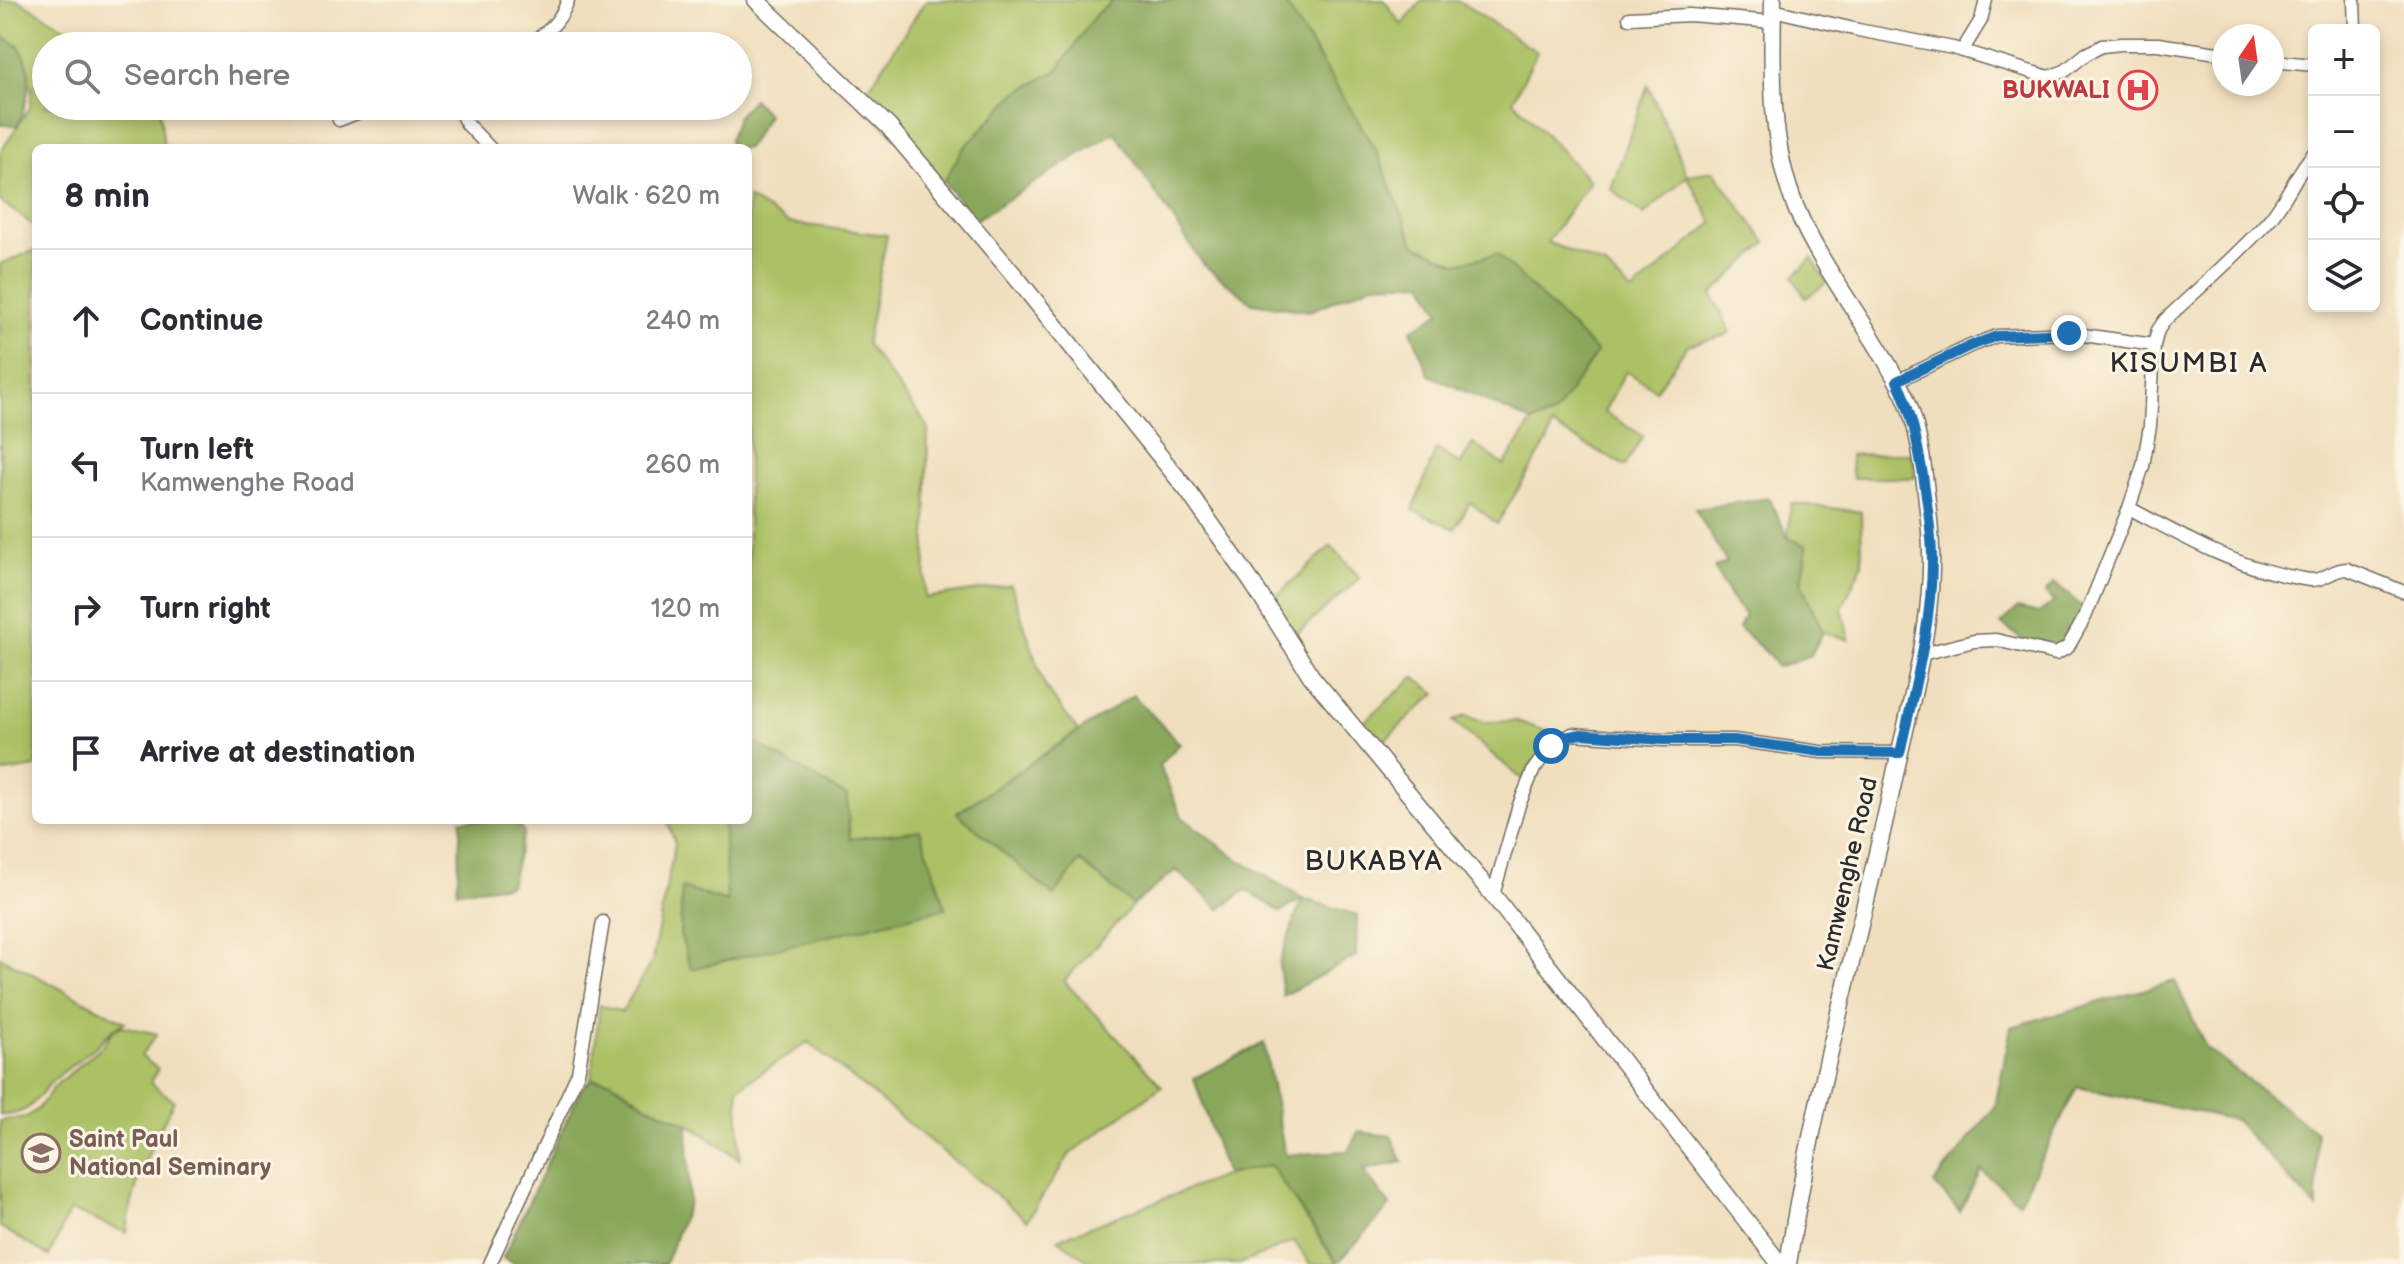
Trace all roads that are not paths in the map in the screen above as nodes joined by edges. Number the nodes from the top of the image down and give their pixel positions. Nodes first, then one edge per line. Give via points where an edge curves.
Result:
1 (568, 0) edge
2 (756, 0) edge
3 (1986, 0) edge
4 (2354, 0) edge
5 (1773, 11) edge
6 (1629, 18) dead end
7 (2355, 24) edge
8 (547, 32) edge
9 (1962, 51) junction
10 (2212, 52) edge
11 (2284, 62) edge
12 (2308, 64) edge
13 (464, 120) edge
14 (486, 144) edge
15 (2308, 160) edge
16 (2154, 345) junction
17 (1897, 381) junction
18 (2129, 508) junction
19 (2404, 592) edge
20 (1922, 654) junction
21 (1900, 753) junction
22 (1493, 895) junction
23 (603, 922) dead end
24 (490, 1264) edge
25 (1780, 1264) edge
26 (1788, 1264) edge

1 - 8 street
2 - 22 street via 888,126 1010,269 1188,491 1311,676
3 - 9 street
4 - 7 street
5 - 6 street
5 - 9 street
5 - 17 street, Kamwenghe Road via 1773,107 1781,162 1795,206
9 - 10 street via 2048,77 2102,46 2158,44
11 - 12 street
13 - 14 street
15 - 16 street via 2271,217 2165,320
16 - 17 street via 2069,333 1997,336
16 - 18 street via 2150,426
17 - 20 street, Kamwenghe Road via 1916,432 1932,543
18 - 19 street via 2266,572 2311,580 2347,569
18 - 20 street via 2085,617 2063,652 1996,640
20 - 21 street, Kamwenghe Road
21 - 22 street via 1572,734 1551,746 1534,769
21 - 26 street, Kamwenghe Road via 1825,1066
22 - 25 street
23 - 24 street via 578,1073

